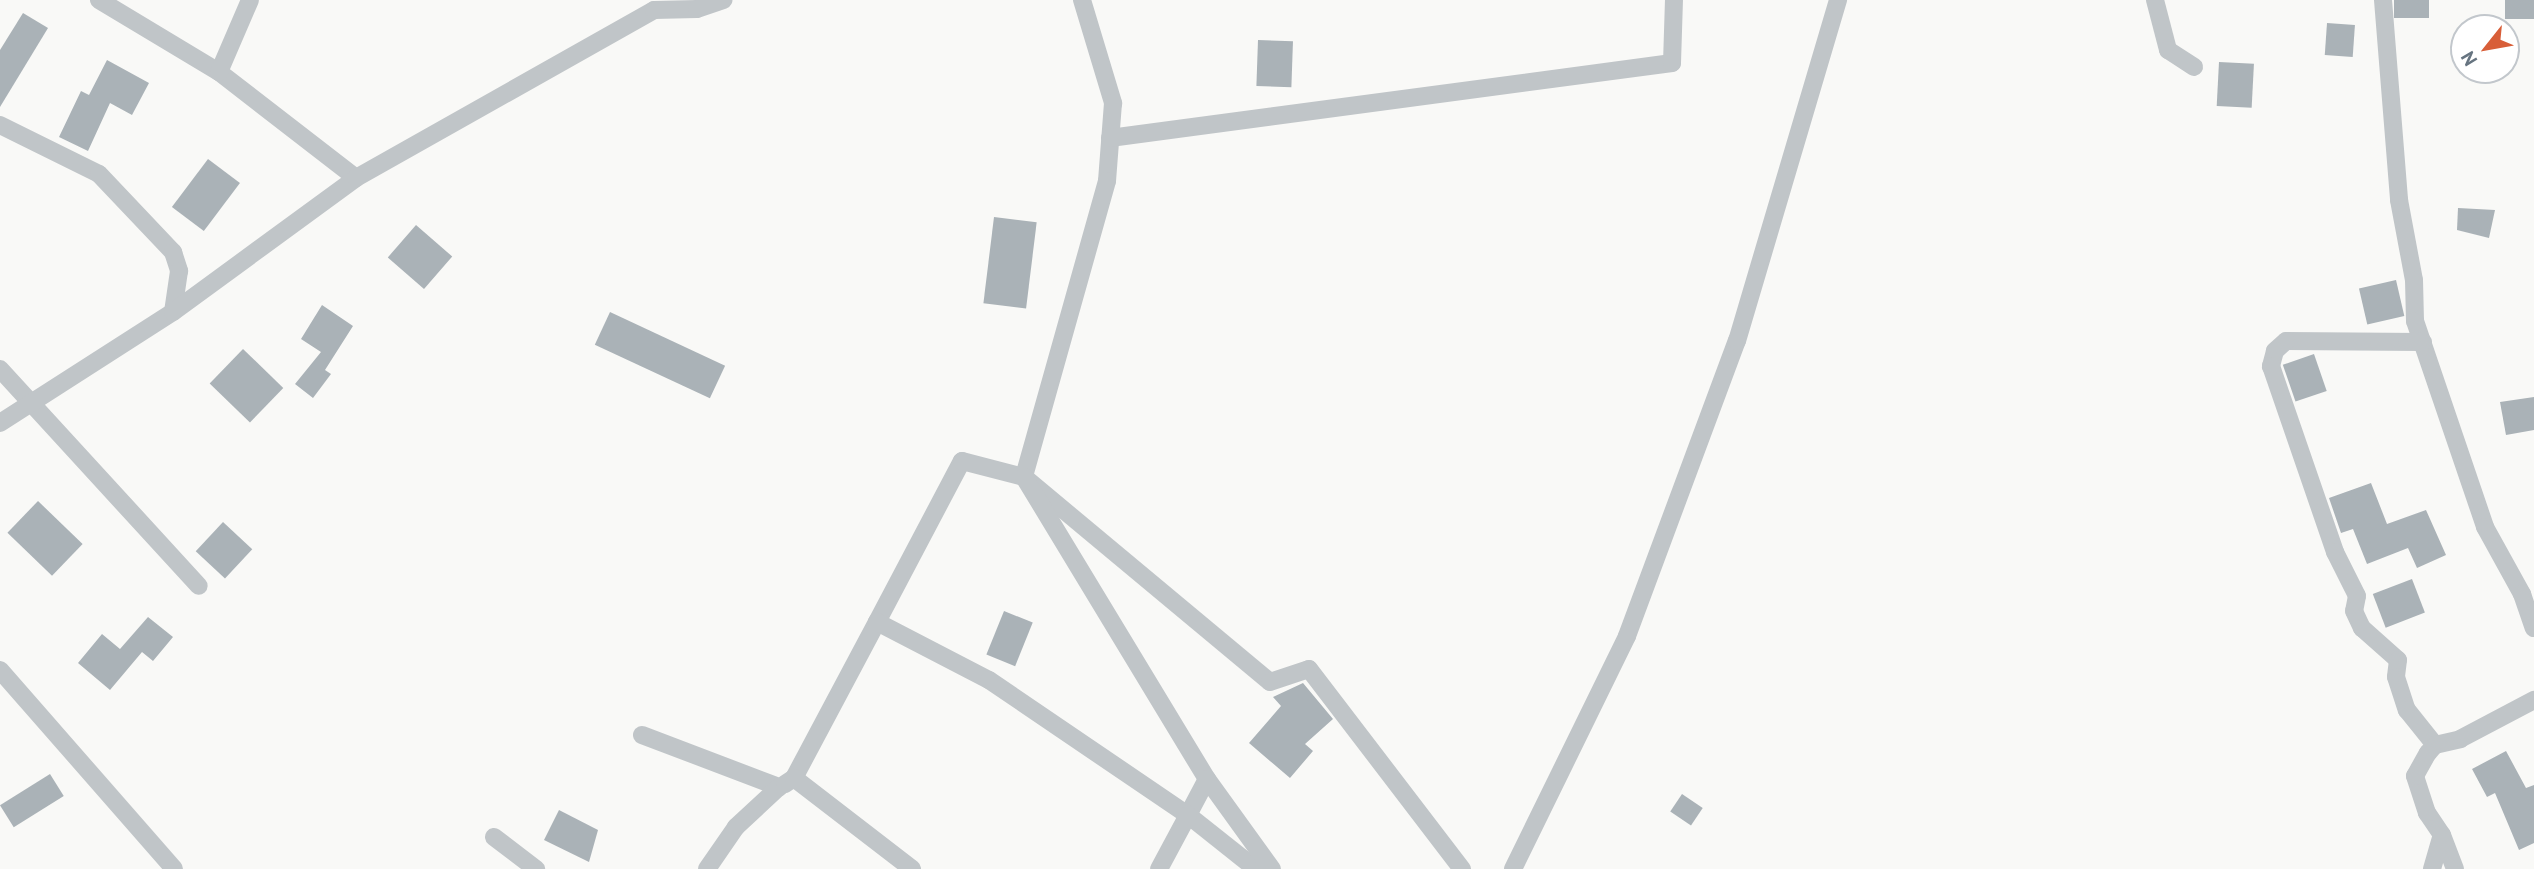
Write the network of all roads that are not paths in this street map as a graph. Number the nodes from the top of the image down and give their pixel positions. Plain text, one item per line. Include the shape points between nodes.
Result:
1 (99, 0) edge
2 (250, 0) edge
3 (723, 0) edge
4 (1082, 0) edge
5 (1674, 0) edge
6 (1838, 0) edge
7 (2155, 0) edge
8 (2383, 0) edge
9 (2194, 67) dead end
10 (219, 72) junction
11 (0, 125) edge
12 (1110, 138) junction
13 (356, 178) junction
14 (173, 312) junction
15 (2423, 342) junction
16 (0, 369) edge
17 (29, 404) junction
18 (0, 423) edge
19 (1024, 477) junction
20 (199, 586) dead end
21 (877, 622) junction
22 (2534, 628) edge
23 (0, 670) edge
24 (2534, 700) edge
25 (642, 735) dead end
26 (2435, 745) junction
27 (1207, 779) junction
28 (786, 783) junction
29 (1188, 815) junction
30 (2442, 835) junction
31 (494, 837) dead end
32 (174, 869) edge
33 (536, 869) edge
34 (707, 869) edge
35 (912, 869) edge
36 (1159, 869) edge
37 (1256, 869) edge
38 (1272, 869) edge
39 (1462, 869) edge
40 (1513, 869) edge
41 (2431, 869) edge
42 (2455, 869) edge

1 - 10 street
2 - 10 street
3 - 13 street via 697,9 654,10
4 - 12 street via 1113,103
5 - 12 street via 1672,63
6 - 40 street via 1737,341 1627,636
7 - 9 street via 2168,50
8 - 15 street via 2399,200 2414,280 2414,321
10 - 13 street
11 - 14 street via 99,174 173,252 179,271
12 - 19 street via 1107,181
13 - 14 street
14 - 17 street
15 - 22 street via 2485,527 2522,594
15 - 26 street via 2286,341 2274,351 2271,366 2334,552 2357,596 2354,611 2362,628 2398,660 2396,677 2407,710
16 - 17 street
17 - 18 street
17 - 20 street
19 - 21 street via 962,461
19 - 27 street
19 - 39 street via 1270,682 1309,669
21 - 28 street
21 - 29 street via 989,680
23 - 32 street
24 - 26 street via 2460,739
25 - 28 street
26 - 30 street via 2415,776 2427,813
27 - 29 street
27 - 38 street
28 - 34 street via 736,827
28 - 35 street
29 - 36 street
29 - 37 street
30 - 41 street
30 - 42 street
31 - 33 street

